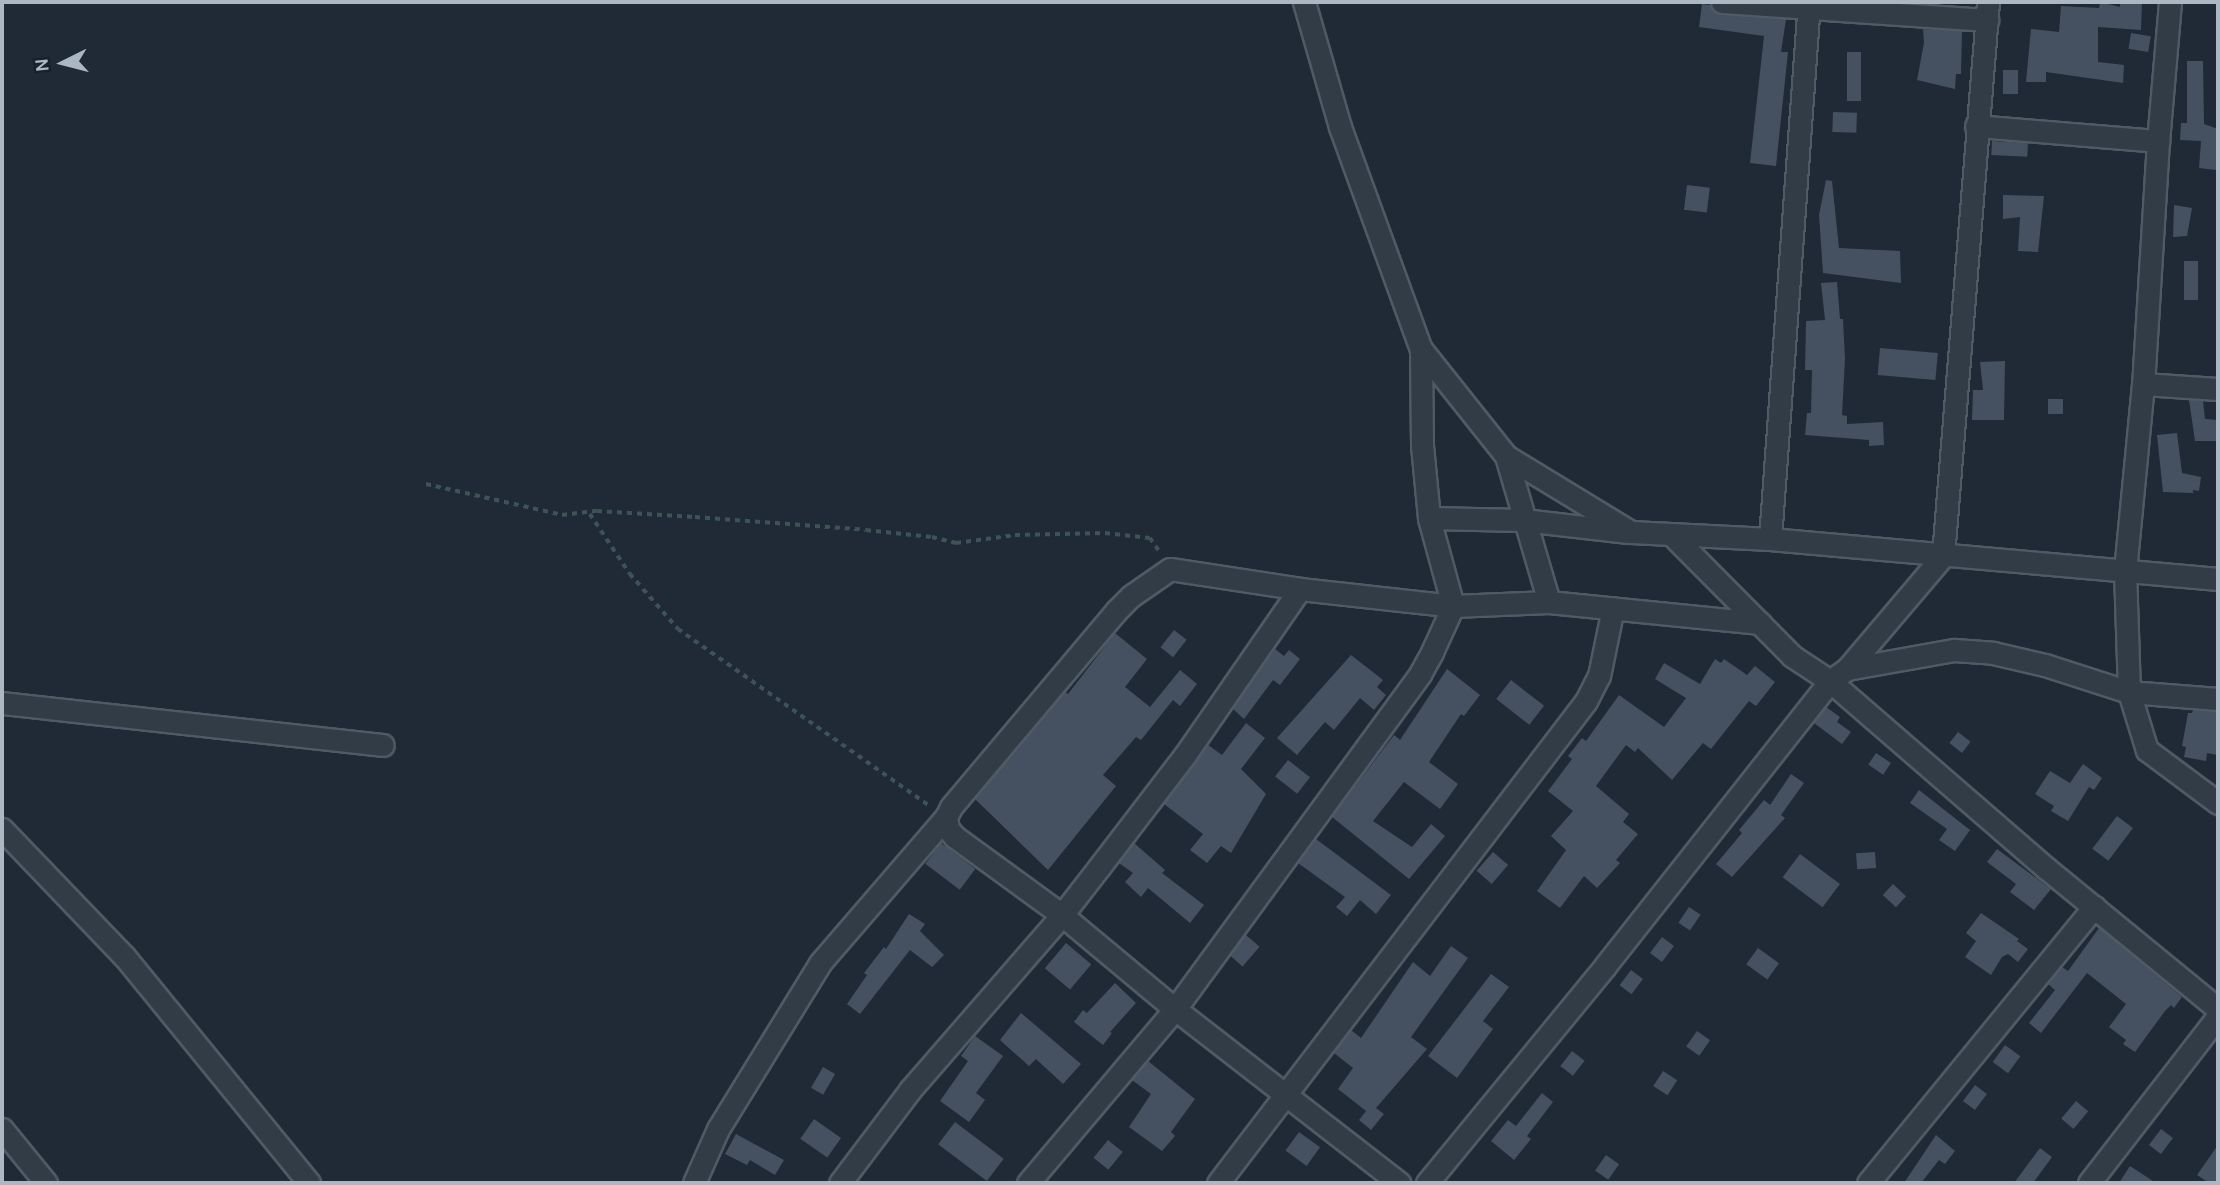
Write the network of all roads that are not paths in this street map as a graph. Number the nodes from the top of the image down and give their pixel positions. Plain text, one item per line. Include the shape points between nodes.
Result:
1 (1304, 2) edge
2 (1722, 2) edge
3 (2170, 2) edge
4 (1809, 6) edge
5 (1988, 11) edge
6 (1976, 126) junction
7 (2158, 141) junction
8 (1420, 349) junction
9 (2143, 384) junction
10 (2218, 389) edge
11 (1506, 456) junction
12 (1429, 518) junction
13 (1523, 520) junction
14 (1631, 532) junction
15 (1673, 536) junction
16 (1770, 539) junction
17 (1942, 556) junction
18 (2125, 572) junction
19 (2218, 579) edge
20 (1300, 589) junction
21 (1549, 603) junction
22 (1453, 606) junction
23 (1613, 608) junction
24 (1760, 623) junction
25 (1838, 675) junction
26 (2129, 692) junction
27 (2218, 699) edge
28 (2, 703) edge
29 (383, 744) dead end
30 (2218, 803) edge
31 (946, 817) junction
32 (2, 829) edge
33 (2094, 908) junction
34 (1062, 915) junction
35 (2216, 1005) edge
36 (1175, 1009) junction
37 (1287, 1096) junction
38 (2, 1129) edge
39 (46, 1183) edge
40 (309, 1183) edge
41 (694, 1183) edge
42 (840, 1183) edge
43 (1028, 1183) edge
44 (1218, 1183) edge
45 (1399, 1183) edge
46 (1427, 1183) edge
47 (1868, 1183) edge
48 (2089, 1183) edge

1 - 8 street via 1340,127
2 - 4 street
3 - 7 street
4 - 5 street
4 - 16 street
5 - 6 street
6 - 7 street
6 - 17 street
7 - 9 street
8 - 11 street
8 - 12 street
9 - 10 street
9 - 18 street
11 - 13 street
11 - 14 street
12 - 13 street
12 - 22 street
13 - 14 street
13 - 21 street
14 - 15 street
15 - 16 street
15 - 24 street
16 - 17 street
17 - 18 street
17 - 25 street
18 - 19 street
18 - 26 street
20 - 22 street
20 - 31 street via 1170,569 1116,611
20 - 34 street via 1185,755
21 - 22 street
21 - 23 street
22 - 36 street via 1420,674
23 - 24 street
23 - 37 street via 1599,676 1586,701
24 - 25 street via 1791,656
25 - 26 street via 1954,650 2045,665
25 - 33 street
25 - 46 street
26 - 27 street
26 - 30 street via 2147,750
28 - 29 street
31 - 34 street via 955,837
31 - 41 street via 820,962 718,1129
32 - 40 street via 124,956
33 - 35 street
33 - 47 street
34 - 36 street
34 - 42 street via 910,1090
35 - 48 street
36 - 37 street
36 - 43 street
37 - 44 street
37 - 45 street
38 - 39 street

